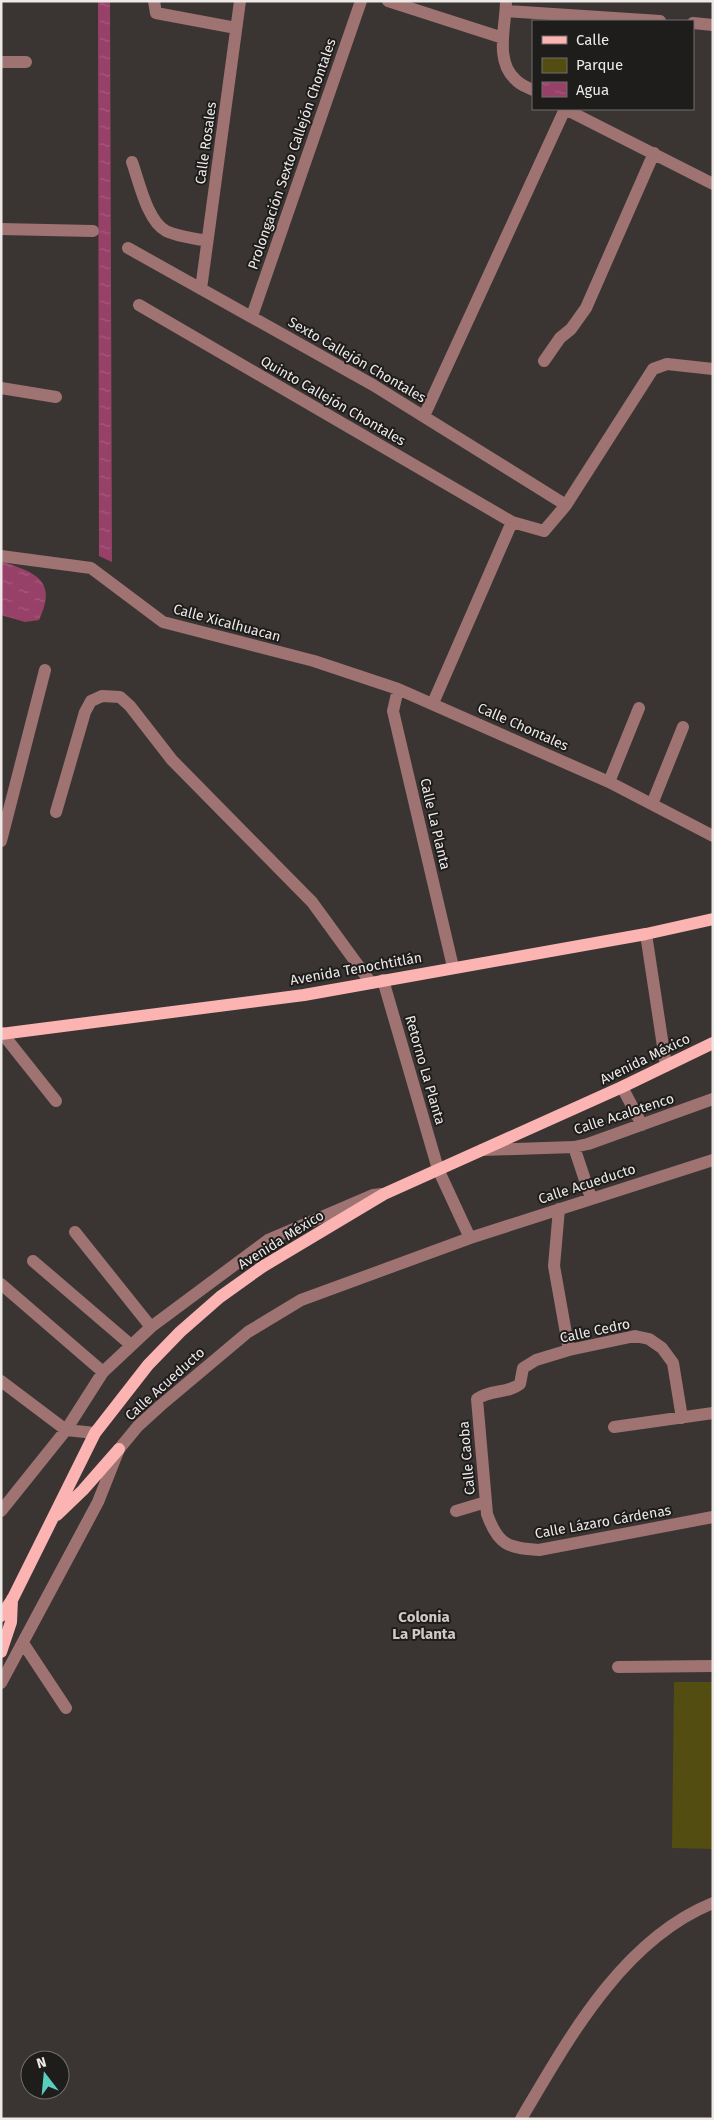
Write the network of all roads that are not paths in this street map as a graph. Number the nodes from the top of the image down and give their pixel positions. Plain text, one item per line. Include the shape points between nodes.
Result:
1 (154, 1) edge
2 (240, 1) edge
3 (361, 1) edge
4 (388, 1) edge
5 (506, 6) edge
6 (650, 20) edge
7 (694, 23) edge
8 (713, 25) edge
9 (236, 28) junction
10 (503, 38) junction
11 (1, 62) edge
12 (26, 62) dead end
13 (532, 89) edge
14 (565, 110) edge
15 (567, 110) edge
16 (654, 153) junction
17 (132, 162) dead end
18 (713, 184) edge
19 (1, 229) edge
20 (93, 230) dead end
21 (207, 241) junction
22 (128, 248) dead end
23 (201, 289) junction
24 (139, 305) dead end
25 (252, 316) junction
26 (544, 361) dead end
27 (713, 369) edge
28 (1, 388) edge
29 (56, 398) dead end
30 (424, 416) junction
31 (566, 505) junction
32 (512, 522) junction
33 (1, 556) edge
34 (314, 661) joint
35 (45, 670) dead end
36 (398, 688) junction
37 (433, 703) junction
38 (639, 708) dead end
39 (683, 727) dead end
40 (609, 782) junction
41 (652, 804) junction
42 (56, 812) dead end
43 (713, 836) edge
44 (1, 841) edge
45 (713, 919) edge
46 (646, 934) junction
47 (453, 967) junction
48 (377, 981) junction
49 (2, 1034) edge
50 (713, 1043) edge
51 (666, 1066) junction
52 (622, 1087) junction
53 (713, 1099) edge
54 (56, 1101) dead end
55 (642, 1125) junction
56 (574, 1147) junction
57 (482, 1150) junction
58 (713, 1160) edge
59 (438, 1169) junction
60 (384, 1194) junction
61 (591, 1198) junction
62 (559, 1209) junction
63 (76, 1232) dead end
64 (470, 1238) junction
65 (33, 1261) dead end
66 (1, 1284) edge
67 (151, 1327) junction
68 (130, 1345) junction
69 (569, 1350) junction
70 (103, 1372) junction
71 (1, 1381) edge
72 (477, 1398) joint
73 (713, 1413) edge
74 (682, 1418) junction
75 (614, 1427) dead end
76 (66, 1430) junction
77 (95, 1433) junction
78 (119, 1449) junction
79 (487, 1508) junction
80 (1, 1511) edge
81 (456, 1511) dead end
82 (713, 1517) edge
83 (50, 1522) junction
84 (12, 1598) junction
85 (1, 1616) edge
86 (23, 1643) junction
87 (1, 1652) edge
88 (713, 1666) edge
89 (618, 1667) dead end
90 (1, 1683) edge
91 (66, 1708) dead end
92 (713, 1903) edge
93 (521, 2119) edge

1 - 9 street via 156,12
2 - 9 street, Calle Rosales
3 - 25 street, Prolongación Sexto Callejón Chontales
4 - 10 street
5 - 6 street
5 - 10 street
7 - 8 street
9 - 21 street, Calle Rosales
10 - 13 street via 508,71 516,81
11 - 12 street
14 - 30 street
15 - 16 street
16 - 18 street
16 - 26 street via 586,308
17 - 21 street via 156,223 175,235
19 - 20 street
21 - 23 street, Calle Rosales
22 - 23 street, Sexto Callejón Chontales
23 - 25 street, Sexto Callejón Chontales
24 - 32 street, Quinto Callejón Chontales
25 - 30 street, Sexto Callejón Chontales
27 - 31 street via 667,364 653,369
28 - 29 street
30 - 31 street, Sexto Callejón Chontales
31 - 32 street, Quinto Callejón Chontales via 544,530
32 - 37 street
33 - 34 street, Calle Xicalhuacan via 91,568 163,622
34 - 36 street, Calle Chontales
35 - 44 street
36 - 37 street, Calle Chontales
36 - 47 street, Calle La Planta via 393,711
37 - 40 street, Calle Chontales
38 - 40 street
39 - 41 street
40 - 41 street, Calle Chontales
41 - 43 street, Calle Chontales
42 - 48 street, Retorno La Planta via 91,701 102,696 120,697 172,760 312,902
45 - 46 main road, Avenida Tenochtitlán
46 - 47 main road, Avenida Tenochtitlán
46 - 51 street
47 - 48 main road, Avenida Tenochtitlán
48 - 49 main road, Avenida Tenochtitlán via 304,995
48 - 59 street, Retorno La Planta
49 - 54 street
50 - 51 main road, Avenida México
51 - 52 main road, Avenida México
52 - 55 street
52 - 57 main road, Avenida México
53 - 55 street, Calle Acalotenco
55 - 56 street, Calle Acalotenco
56 - 57 street, Calle Acalotenco
56 - 61 street
57 - 59 main road, Avenida México
58 - 61 street, Calle Acueducto
59 - 60 main road, Avenida México
59 - 64 street
60 - 67 street via 373,1195 268,1240
60 - 77 main road, Avenida México via 262,1267 220,1298 148,1365
61 - 62 street, Calle Acueducto
62 - 64 street, Calle Acueducto
62 - 69 street via 554,1266
63 - 67 street
64 - 78 street, Calle Acueducto via 300,1300 275,1314 248,1332 160,1406
65 - 68 street
66 - 70 street
67 - 68 street
68 - 70 street
69 - 72 street, Calle Cedro via 536,1360 523,1368 520,1384 512,1390 485,1393
69 - 74 street, Calle Cedro via 635,1336 649,1339 662,1348 673,1363
70 - 76 street
71 - 76 street
72 - 79 street, Calle Caoba
73 - 74 street
74 - 75 street
76 - 77 street
76 - 80 street
77 - 83 main road, Avenida México
78 - 83 main road
78 - 86 street, Calle Acueducto via 98,1502
79 - 81 street
79 - 82 street, Calle Lázaro Cárdenas via 493,1530 501,1541 516,1548 539,1550
83 - 84 main road, Avenida México
84 - 85 main road, Avenida México
84 - 87 main road via 11,1622
86 - 90 street, Calle Acueducto
86 - 91 street
88 - 89 street
92 - 93 street via 665,1930 625,1965 551,2069

